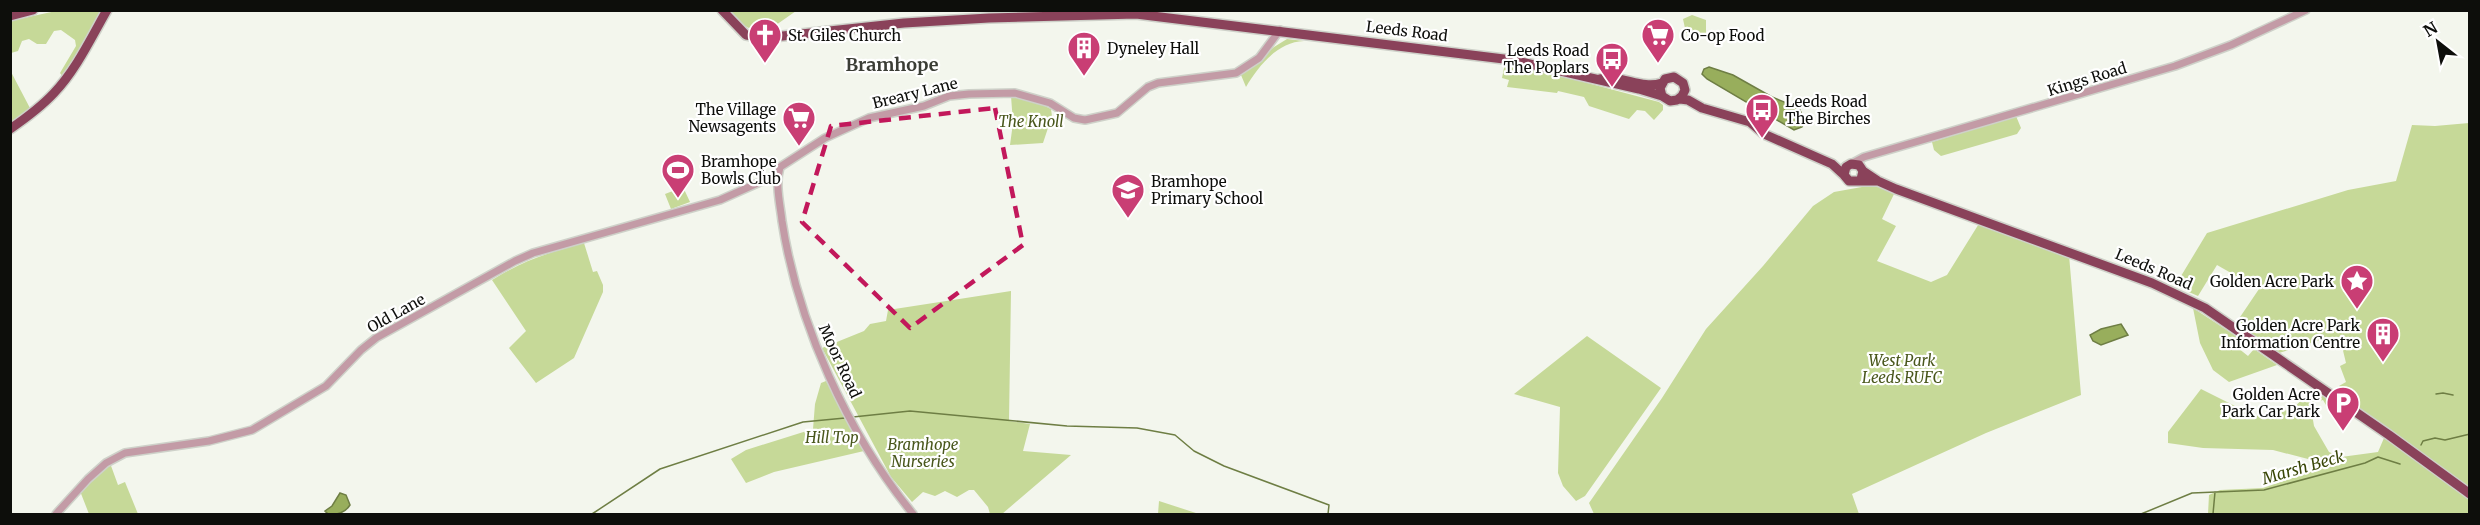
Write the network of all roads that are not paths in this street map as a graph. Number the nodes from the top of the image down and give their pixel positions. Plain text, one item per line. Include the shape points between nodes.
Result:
1 (33, 10) edge
2 (107, 10) edge
3 (722, 10) edge
4 (2306, 10) edge
5 (10, 16) edge
6 (1280, 30) junction
7 (1595, 80) junction
8 (1662, 83) junction
9 (1683, 83) junction
10 (1662, 96) junction
11 (1680, 99) junction
12 (1709, 109) junction
13 (10, 129) edge
14 (1869, 156) junction
15 (1832, 164) junction
16 (1850, 165) junction
17 (779, 170) junction
18 (1862, 174) junction
19 (1844, 175) junction
20 (2469, 495) edge
21 (56, 514) edge
22 (914, 514) edge

1 - 5 highway
2 - 13 highway via 59,87
3 - 6 highway, Leeds Road via 746,35 764,38 904,23 1118,14
4 - 14 street, Kings Road via 2175,66
6 - 7 highway, Leeds Road via 1506,59
6 - 17 street, Breary Lane via 1258,57 1236,73 1148,87 1118,113 1102,118 1074,118 1050,103 1023,95 949,96 924,106 869,118 825,138
7 - 8 highway, Leeds Road
7 - 10 highway, Leeds Road
8 - 9 highway via 1674,77
8 - 10 highway
9 - 11 highway via 1685,90
9 - 12 highway
10 - 11 highway via 1670,101
11 - 12 highway
12 - 15 highway via 1740,117 1764,134
14 - 16 street, Kings Road
14 - 18 street
15 - 16 highway
15 - 19 highway
16 - 18 highway via 1857,164
16 - 19 highway
17 - 21 street, Old Lane via 720,200 515,261 376,338 326,386 263,424 209,441 125,453 106,463
17 - 22 street, Moor Road via 778,196 785,242 813,341 874,463
18 - 19 highway via 1852,183
18 - 20 highway, Leeds Road via 2184,297 2240,332

